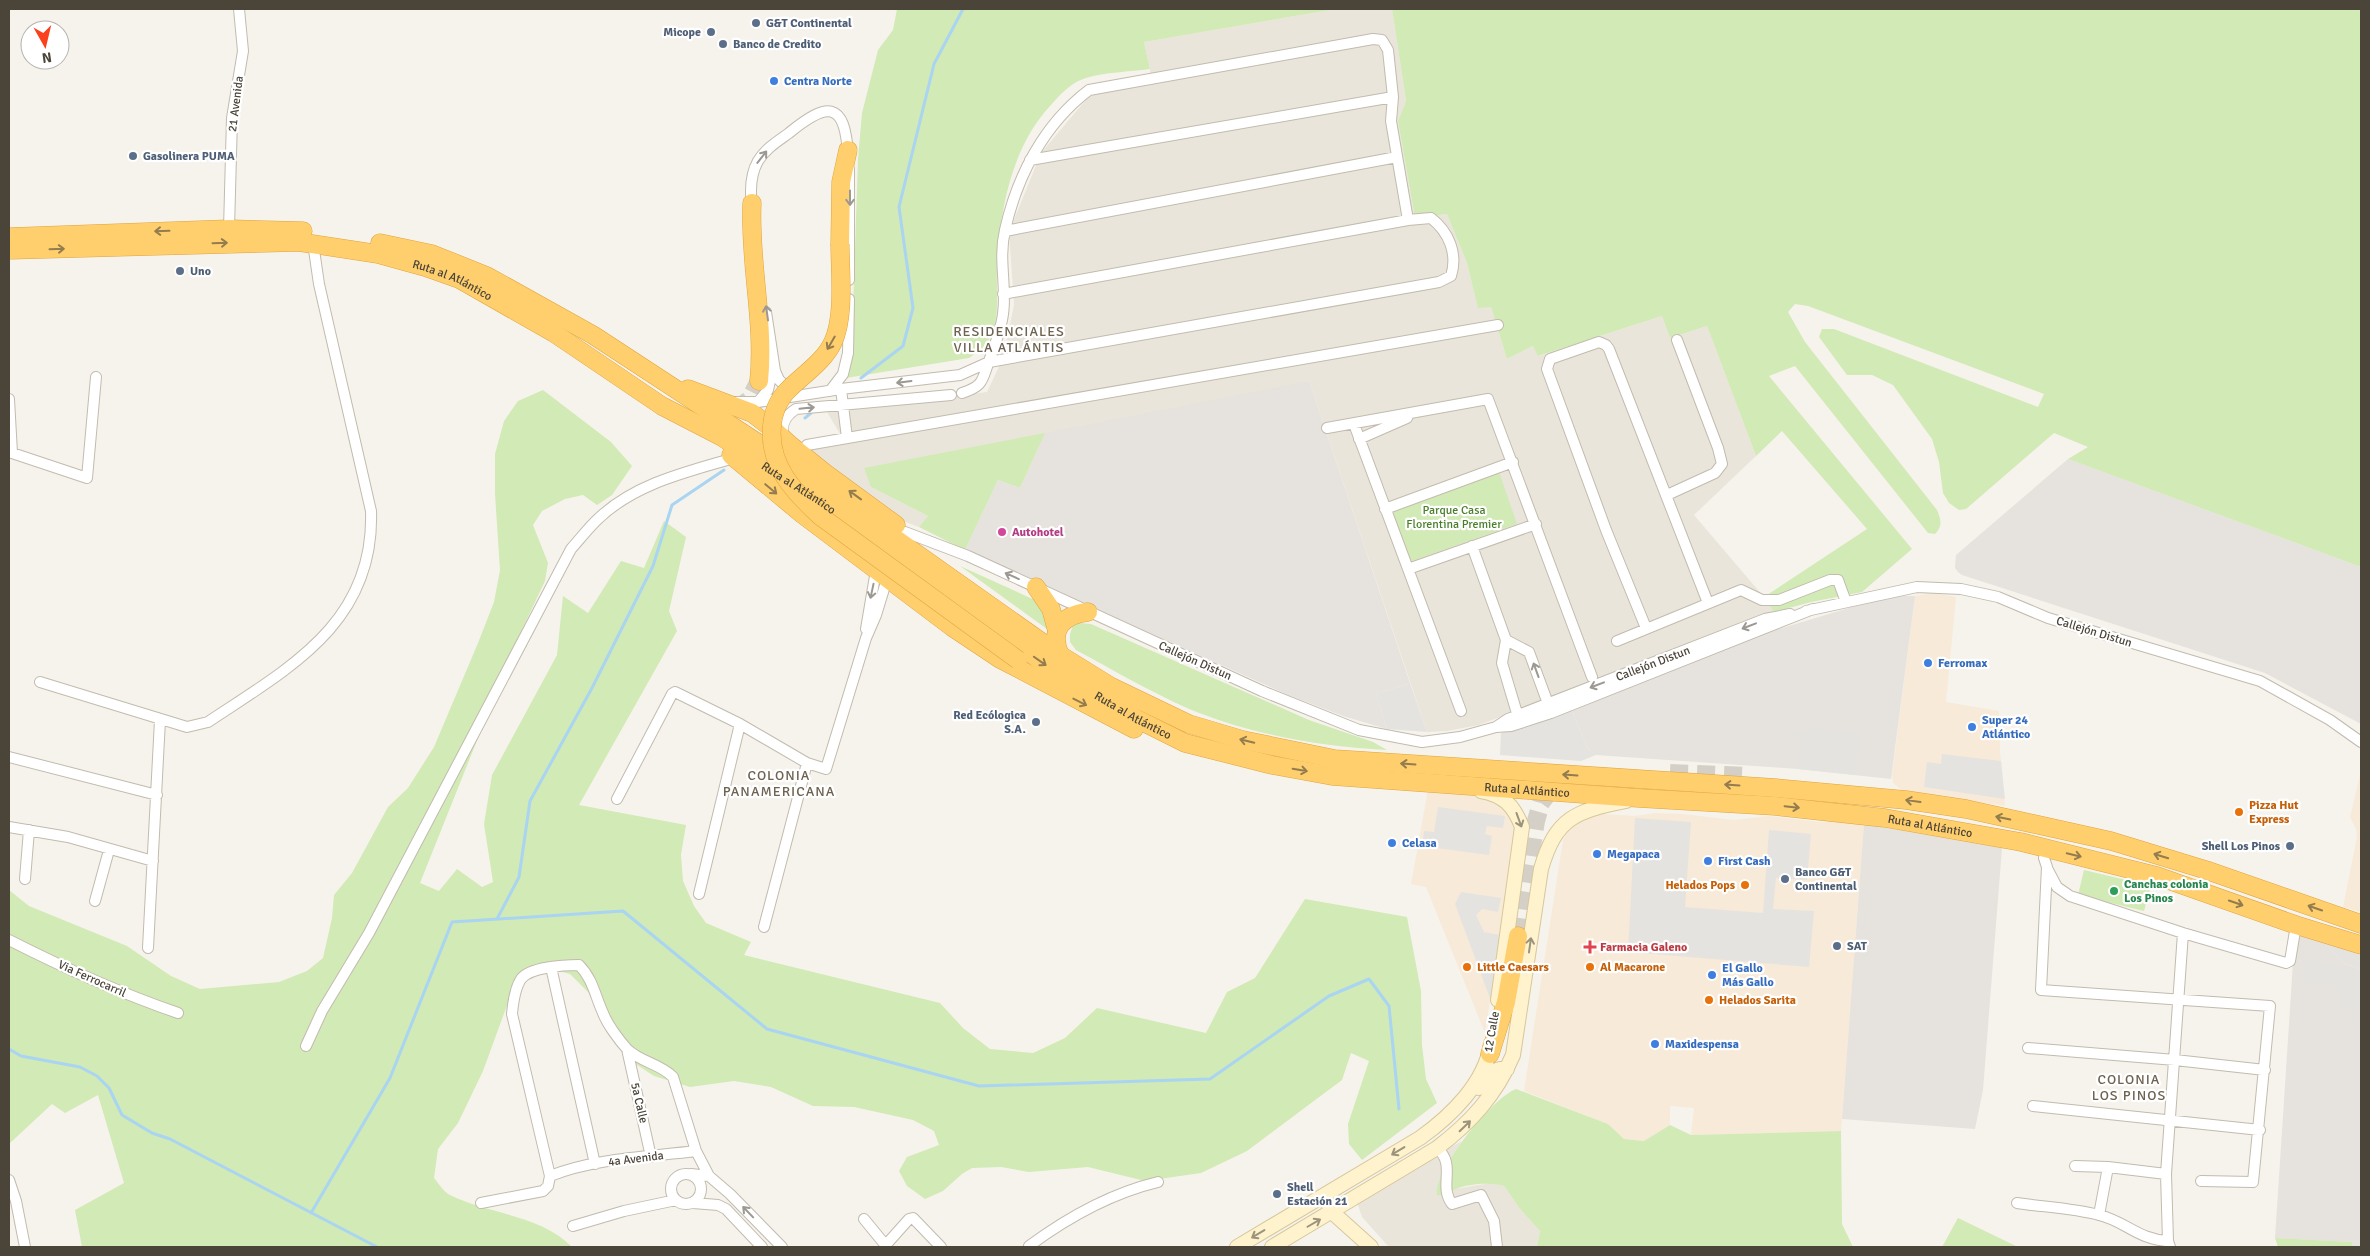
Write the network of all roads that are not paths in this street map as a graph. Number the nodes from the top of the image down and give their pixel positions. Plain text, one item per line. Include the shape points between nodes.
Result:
1 (239, 9) edge
2 (1393, 97) junction
3 (848, 150) junction
4 (1397, 157) junction
5 (1030, 160) junction
6 (752, 203) junction
7 (1408, 220) junction
8 (229, 229) junction
9 (1005, 231) junction
10 (9, 237) edge
11 (313, 243) junction
12 (9, 250) edge
13 (459, 279) junction
14 (1003, 294) junction
15 (1498, 326) dead end
16 (1677, 340) dead end
17 (773, 362) junction
18 (989, 362) junction
19 (652, 374) junction
20 (960, 375) junction
21 (96, 377) dead end
22 (759, 381) tunnel mouth
23 (836, 390) junction
24 (800, 395) junction
25 (951, 395) dead end
26 (9, 399) edge
27 (727, 402) junction
28 (758, 402) junction
29 (842, 405) junction
30 (662, 406) junction
31 (1424, 411) junction
32 (702, 414) dead end
33 (1354, 424) junction
34 (1327, 428) dead end
35 (846, 438) junction
36 (1359, 439) junction
37 (785, 441) junction
38 (807, 445) dead end
39 (727, 460) dead end
40 (1513, 462) junction
41 (1667, 495) junction
42 (1385, 508) junction
43 (1536, 524) junction
44 (905, 532) junction
45 (1472, 546) junction
46 (1408, 569) junction
47 (881, 574) junction
48 (1036, 587) junction
49 (1846, 602) junction
50 (1708, 603) junction
51 (1088, 612) junction
52 (1646, 628) junction
53 (1057, 631) junction
54 (1028, 635) junction
55 (1506, 640) junction
56 (1617, 641) dead end
57 (1060, 656) junction
58 (1592, 677) dead end
59 (1037, 680) junction
60 (40, 682) dead end
61 (1550, 709) junction
62 (1460, 711) dead end
63 (160, 720) junction
64 (1519, 720) junction
65 (740, 724) junction
66 (2361, 742) edge
67 (1185, 743) junction
68 (9, 756) edge
69 (807, 762) junction
70 (1749, 776) tunnel mouth
71 (1431, 784) junction
72 (156, 795) junction
73 (1638, 798) junction
74 (1885, 798) junction
75 (617, 799) dead end
76 (9, 827) edge
77 (29, 830) junction
78 (109, 850) junction
79 (153, 861) junction
80 (25, 879) dead end
81 (699, 894) dead end
82 (95, 901) dead end
83 (2361, 924) edge
84 (2296, 925) junction
85 (764, 926) dead end
86 (2183, 933) junction
87 (1518, 936) tunnel mouth
88 (9, 940) edge
89 (2361, 945) edge
90 (148, 948) dead end
91 (551, 967) junction
92 (2177, 1001) junction
93 (178, 1013) dead end
94 (306, 1046) dead end
95 (2028, 1048) dead end
96 (627, 1049) junction
97 (1490, 1054) junction
98 (2174, 1060) junction
99 (1507, 1070) junction
100 (2265, 1070) junction
101 (2033, 1106) dead end
102 (1455, 1109) junction
103 (2171, 1120) junction
104 (2260, 1130) junction
105 (1437, 1148) junction
106 (696, 1151) junction
107 (651, 1157) junction
108 (595, 1164) junction
109 (2076, 1166) dead end
110 (2108, 1167) junction
111 (691, 1174) junction
112 (2166, 1174) junction
113 (550, 1176) junction
114 (709, 1176) junction
115 (9, 1180) edge
116 (2201, 1181) dead end
117 (1158, 1182) dead end
118 (1323, 1196) junction
119 (676, 1200) junction
120 (481, 1203) dead end
121 (693, 1203) junction
122 (2017, 1204) dead end
123 (1332, 1212) junction
124 (2099, 1215) junction
125 (864, 1219) dead end
126 (573, 1226) dead end
127 (2169, 1244) edge
128 (25, 1247) edge
129 (762, 1247) edge
130 (782, 1247) edge
131 (886, 1247) edge
132 (941, 1247) edge
133 (1029, 1247) edge
134 (1237, 1247) edge
135 (1272, 1247) edge
136 (1370, 1247) edge
137 (1497, 1247) edge

1 - 8 street, 21 Avenida via 243,51 232,118
2 - 4 street via 1391,121
2 - 5 street
2 - 5 street via 1388,50 1382,40 1373,39 1089,90 1073,102 1054,124
6 -> 3 street via 751,188 757,162 808,117 819,111 838,114 847,133
3 -> 23 street via 848,353
3 -> 59 highway, bridge via 841,182 838,328 829,349 776,406 771,438 778,467 800,498 820,516 1018,660
4 - 7 street
4 - 9 street
5 - 9 street
17 -> 6 street
6 - 22 highway
7 - 14 street
7 - 18 street via 1431,218 1442,227 1450,240 1454,266 1451,276 1439,282
8 -> 10 highway, Ruta al Atlántico
8 - 19 highway, Ruta al Atlántico via 315,231 432,254 487,276 592,335
9 - 14 street via 1001,252
12 -> 11 highway, Ruta al Atlántico
11 - 13 highway, Ruta al Atlántico via 378,254
11 - 63 street via 319,284 371,511 372,534 363,570 342,616 315,646 281,673 208,722 187,727
13 - 30 highway, Ruta al Atlántico via 554,333
13 - 32 highway via 521,306 674,401
14 - 18 street via 1004,312
15 - 35 street
16 - 41 street via 1722,464 1715,473
17 - 24 street via 779,380
17 - 28 street via 768,390
18 - 20 street
18 - 20 street via 980,385 965,392 968,382
19 - 27 highway
19 - 54 highway, Ruta al Atlántico via 777,455
20 -> 23 street
21 - 26 street via 87,478 12,453
23 - 24 street
23 - 29 street
24 - 28 street
25 - 29 street
27 - 28 street
27 - 37 highway via 752,413
29 - 35 street
37 -> 29 street via 783,423 791,412
30 -> 47 highway via 731,455
30 -> 67 highway, Ruta al Atlántico via 722,436 820,501 1052,669
31 - 33 street
31 - 36 street
31 - 40 street via 1488,399
33 - 34 street
33 - 36 street
35 - 38 street
36 - 42 street
44 -> 37 highway
39 - 94 street via 634,492 599,517 571,549 356,958 322,1011
40 - 42 street
40 - 43 street
41 - 50 street
41 - 52 street via 1606,345 1599,342 1550,359 1547,369
42 - 46 street
43 - 45 street
43 - 58 street
48 -> 44 street, Callejón Distun
44 - 54 highway via 1009,612
45 - 46 street
45 - 55 street
46 - 62 street
47 - 59 highway via 952,628
47 - 69 street via 867,612 866,638 827,767 823,769
48 - 51 street, Callejón Distun
48 - 53 highway via 1051,609
49 - 50 street via 1838,580 1830,580 1779,600 1762,600 1741,590
49 - 61 street, Callejón Distun via 1813,609
49 - 66 street, Callejón Distun via 1917,587 1961,588 1998,597 2048,618 2260,682 2330,720
50 - 52 street
51 - 53 highway via 1067,617
51 - 64 street, Callejón Distun via 1262,691 1359,730 1422,742 1460,737 1496,727 1508,719
52 - 56 street
53 - 57 highway via 1056,648
54 - 57 highway, Ruta al Atlántico
61 -> 55 street via 1529,652
55 - 64 street via 1502,663
74 -> 57 highway, Ruta al Atlántico via 1334,759 1243,740 1190,724 1110,686
59 -> 67 highway via 1132,728
60 - 63 street
61 - 64 street, Callejón Distun
63 - 72 street
65 - 69 street
65 - 75 street via 675,692
65 - 81 street
67 -> 71 highway, Ruta al Atlántico via 1332,776
68 - 72 street
69 - 85 street
70 - 74 highway via 1860,784
71 - 73 highway, Ruta al Atlántico
71 -> 97 main road, 12 Calle via 1486,792 1500,798 1516,812 1522,827
72 - 79 street
73 -> 84 highway, Ruta al Atlántico via 1865,815 2021,842 2157,876
99 -> 73 main road, 12 Calle via 1518,1034 1541,869 1548,846 1556,833 1576,814
83 -> 74 highway, Ruta al Atlántico via 2111,841 1966,809
76 - 77 street
77 - 78 street
77 - 80 street
78 - 79 street
78 - 82 street
79 - 90 street
84 - 86 street via 2288,963
84 - 89 highway, Ruta al Atlántico
86 - 92 street
86 - 92 street via 2063,893 2045,863 2041,990
87 - 97 highway via 1506,1002
88 - 93 street, Via Ferrocarril via 129,995
91 - 96 street, 5a Calle via 579,965 588,974 603,1015
91 - 108 street
91 - 113 street, 5a Calle via 522,978 512,1017
92 - 98 street
92 - 100 street via 2270,1006
95 - 98 street
96 - 106 street, 5a Calle via 642,1060 668,1071 673,1077
96 - 107 street, 5a Calle
97 - 102 main road, 12 Calle via 1478,1078
98 - 100 street
98 - 103 street
99 - 102 main road via 1496,1069 1471,1098
105 -> 99 main road, 12 Calle via 1473,1118
100 - 104 street
101 - 103 street
102 -> 118 main road, 12 Calle via 1420,1138
103 - 104 street
103 - 112 street
104 - 116 street via 2253,1182
105 - 123 main road, 12 Calle
105 - 137 street via 1447,1160 1449,1200 1452,1204 1481,1195 1494,1221
106 - 107 street, 4a Avenida
106 - 114 street
107 - 108 street, 4a Avenida
108 - 113 street, 4a Avenida
109 - 110 street
110 - 112 street
110 - 124 street
111 - 114 street
111 - 119 street via 682,1174 672,1183 671,1192
111 - 121 street via 698,1178 702,1190
112 - 127 street
113 - 120 street via 543,1191
130 -> 114 street
115 - 128 street
117 - 133 street via 1117,1196 1074,1217
118 - 123 main road
118 -> 134 main road, 12 Calle
119 - 121 street via 684,1204
119 - 126 street
121 - 129 street via 718,1205 726,1209
122 - 124 street
135 -> 123 main road, 12 Calle
123 - 136 main road
124 - 127 street via 2141,1236
125 - 131 street
131 - 132 street via 913,1218

